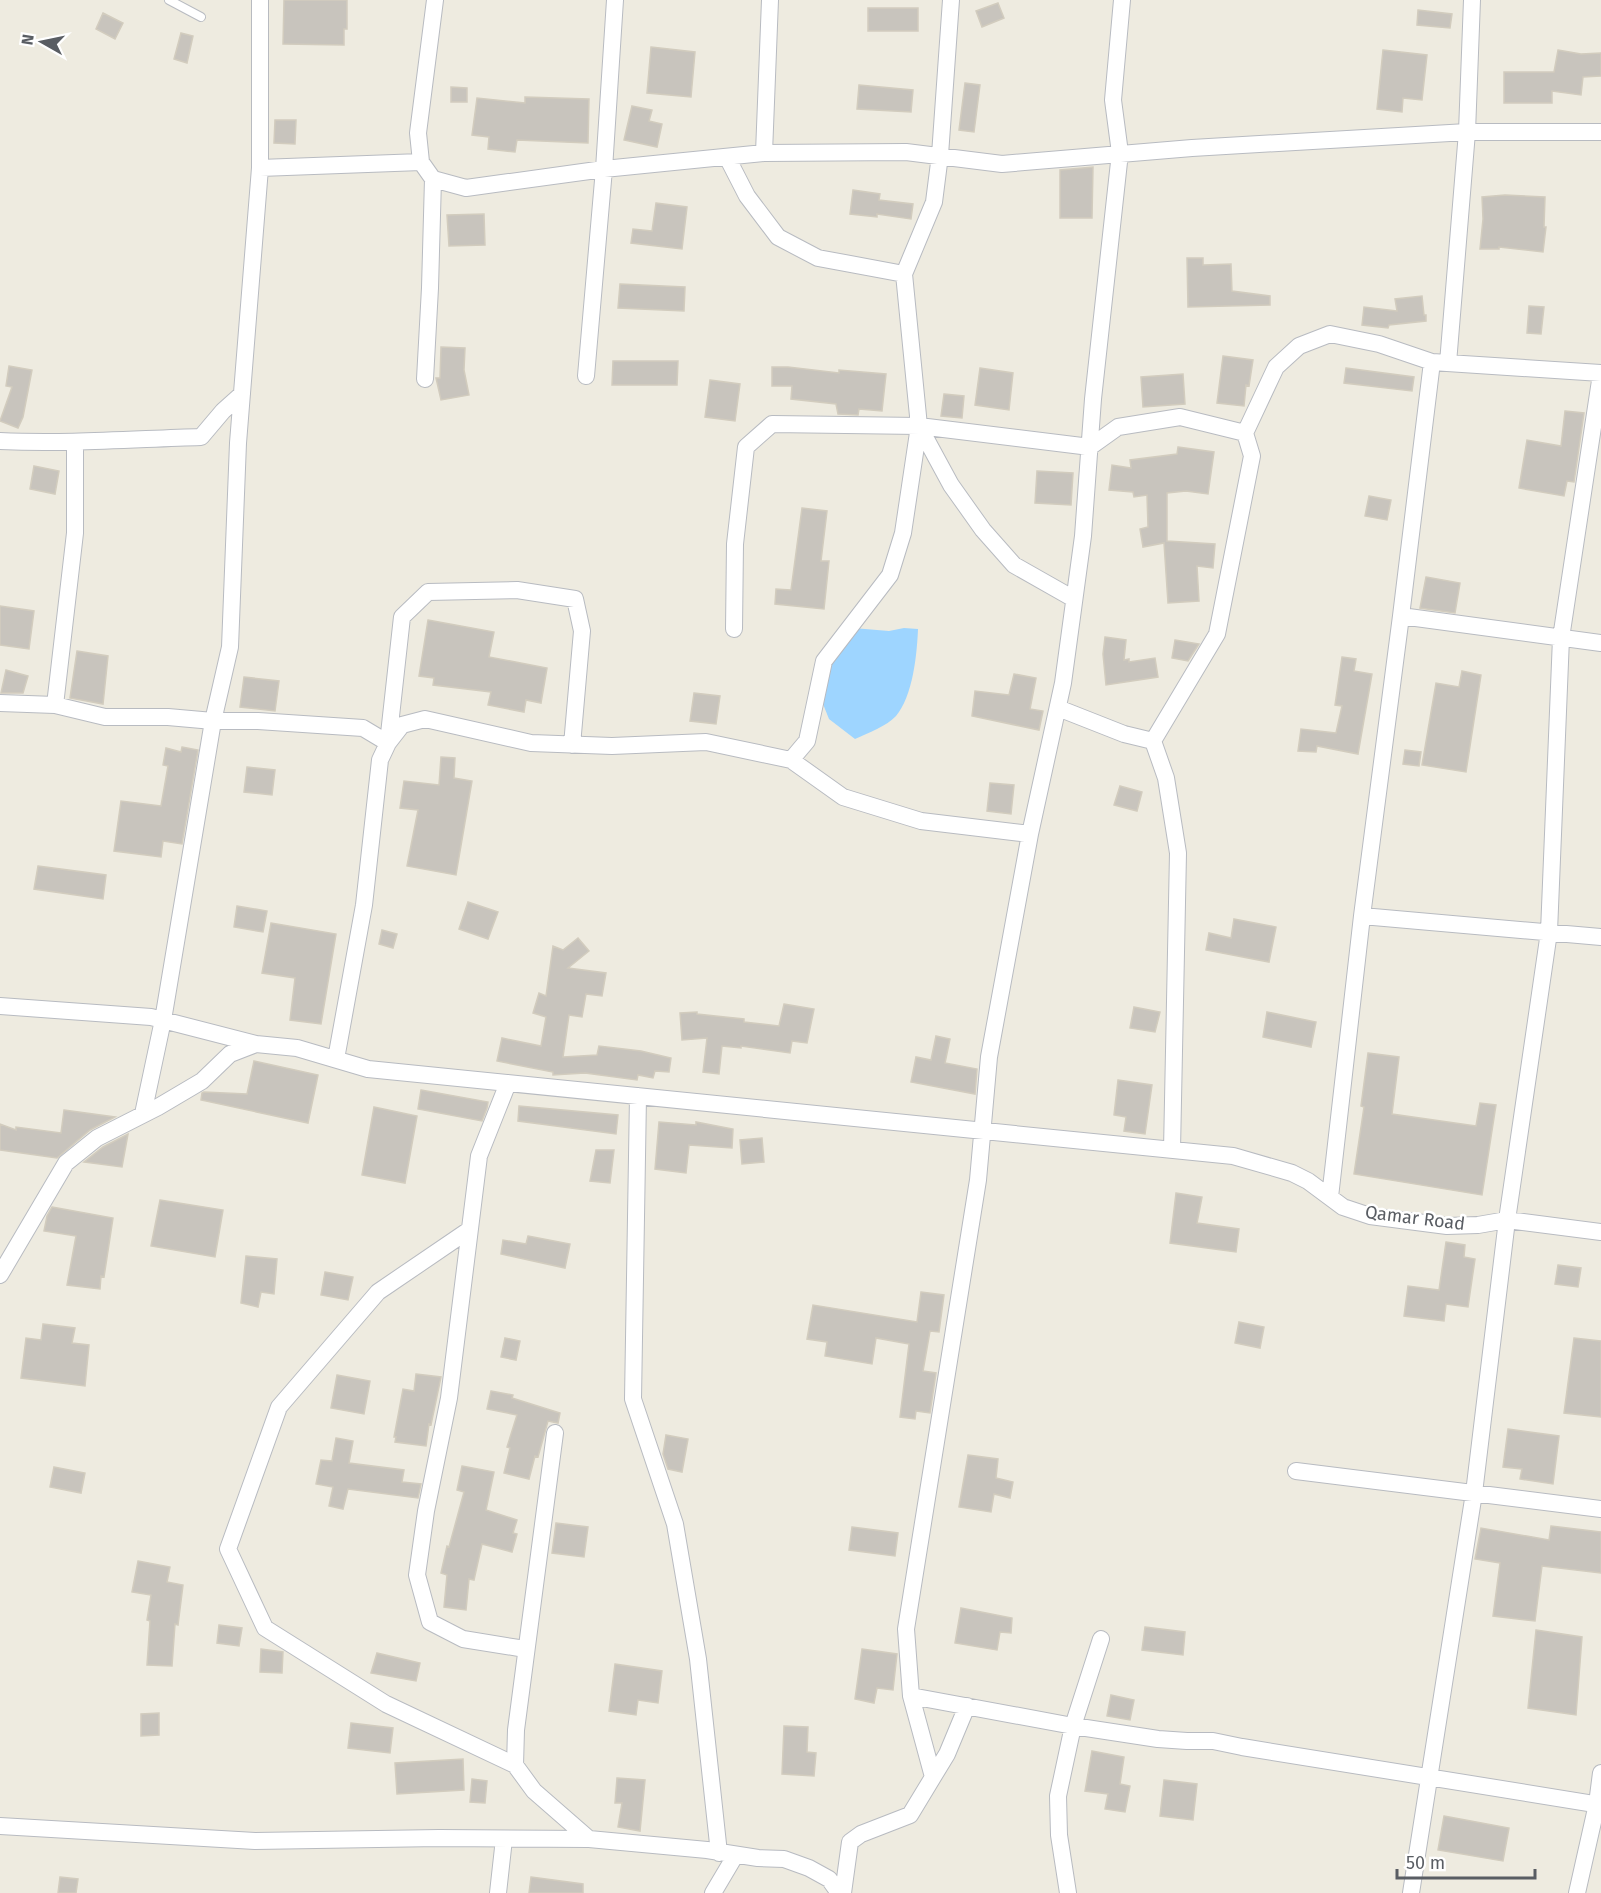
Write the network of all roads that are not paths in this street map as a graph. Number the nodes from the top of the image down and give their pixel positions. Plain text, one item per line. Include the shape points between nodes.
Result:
1 (169, 0) edge
2 (260, 0) edge
3 (435, 0) edge
4 (615, 0) edge
5 (770, 0) edge
6 (951, 0) edge
7 (1122, 0) edge
8 (1472, 0) edge
9 (201, 17) dead end
10 (1467, 132) junction
11 (1601, 132) edge
12 (764, 153) junction
13 (1120, 153) junction
14 (940, 155) junction
15 (727, 157) junction
16 (422, 162) junction
17 (260, 168) junction
18 (603, 169) junction
19 (433, 179) junction
20 (904, 273) junction
21 (1440, 363) junction
22 (1601, 373) edge
23 (586, 376) dead end
24 (425, 379) dead end
25 (242, 393) junction
26 (919, 426) junction
27 (1245, 433) junction
28 (0, 441) edge
29 (75, 443) junction
30 (1090, 447) junction
31 (1074, 599) junction
32 (1401, 616) junction
33 (734, 629) dead end
34 (1561, 638) junction
35 (1601, 642) edge
36 (0, 703) edge
37 (55, 705) junction
38 (1058, 708) junction
39 (213, 721) junction
40 (1154, 741) junction
41 (388, 743) junction
42 (572, 745) junction
43 (791, 760) junction
44 (1030, 834) junction
45 (1362, 915) junction
46 (1549, 932) junction
47 (1601, 937) edge
48 (0, 1006) edge
49 (163, 1020) junction
50 (256, 1044) junction
51 (336, 1059) junction
52 (508, 1083) junction
53 (638, 1096) junction
54 (143, 1114) junction
55 (982, 1130) junction
56 (1172, 1150) junction
57 (1330, 1197) junction
58 (1507, 1220) junction
59 (469, 1230) junction
60 (1601, 1232) edge
61 (0, 1275) edge
62 (555, 1433) dead end
63 (1296, 1471) dead end
64 (1474, 1492) junction
65 (1601, 1509) edge
66 (1101, 1639) dead end
67 (525, 1649) junction
68 (911, 1696) junction
69 (967, 1706) junction
70 (1073, 1726) junction
71 (515, 1765) junction
72 (1601, 1773) edge
73 (1428, 1777) junction
74 (933, 1778) junction
75 (1599, 1804) edge
76 (0, 1826) edge
77 (504, 1839) junction
78 (589, 1839) junction
79 (727, 1854) junction
80 (498, 1893) edge
81 (713, 1893) edge
82 (838, 1893) edge
83 (843, 1893) edge
84 (1068, 1893) edge
85 (1411, 1893) edge
86 (1577, 1893) edge

1 - 9 lane
2 - 17 street
3 - 16 street via 418,133
4 - 18 street
5 - 12 street
6 - 14 street
7 - 13 street via 1113,100
8 - 10 street
10 - 11 street
10 - 13 street
10 - 21 street
12 - 14 street
12 - 15 street
13 - 14 street via 1002,164
13 - 30 street
14 - 20 street via 934,202
15 - 18 street
15 - 20 street via 747,196 778,237 818,258
16 - 17 street
16 - 19 street
17 - 25 street
18 - 19 street via 466,188
18 - 23 street
19 - 24 street
20 - 26 street
21 - 22 street
21 - 27 street via 1330,334 1299,346 1276,367
21 - 32 street
22 - 34 street
25 - 29 street via 201,438
25 - 39 street via 230,647
26 - 30 street
26 - 31 street via 951,485 1014,565
26 - 33 street via 771,424 746,447 735,544
26 - 43 street via 903,532 890,575 824,661 807,741
27 - 30 street via 1180,417 1119,427
27 - 40 street via 1252,456 1217,634
28 - 29 street
29 - 37 street via 75,533
30 - 31 street
31 - 38 street
32 - 34 street
32 - 45 street
34 - 35 street
34 - 46 street
36 - 37 street
37 - 39 street via 105,717
38 - 40 street via 1124,734
38 - 44 street
39 - 41 street via 363,728
39 - 49 street
40 - 56 street via 1166,778 1178,853
41 - 42 street via 402,725 425,719 531,743
41 - 42 street via 402,617 428,592 518,590 574,599 582,631
41 - 51 street via 380,760 364,905
42 - 43 street via 706,742
43 - 44 street via 843,797 921,821
44 - 55 street via 989,1057
45 - 46 street
45 - 57 street
46 - 47 street
46 - 58 street
48 - 49 street, Qamar Road
49 - 50 street, Qamar Road
49 - 54 street
50 - 51 street, Qamar Road via 297,1048
50 - 54 street via 230,1054 202,1081
51 - 52 street, Qamar Road via 368,1069
52 - 53 street, Qamar Road
52 - 59 street via 479,1156
53 - 55 street, Qamar Road
53 - 79 street via 633,1399 675,1524
54 - 61 street via 97,1138 66,1163
55 - 56 street, Qamar Road
55 - 68 street via 978,1180 906,1629
56 - 57 street, Qamar Road via 1233,1156 1292,1173
57 - 58 street, Qamar Road via 1343,1207 1378,1217 1447,1226
58 - 60 street, Qamar Road
58 - 64 street
59 - 67 street via 449,1398 417,1575 430,1622 463,1639
59 - 71 street via 378,1292 279,1407 228,1550 265,1628 386,1704
62 - 67 street
63 - 64 street
64 - 65 street
64 - 73 street
66 - 70 street
67 - 71 street
68 - 69 street
68 - 74 street
69 - 70 street
69 - 74 street
70 - 73 street via 1158,1739 1213,1741
70 - 84 street via 1058,1796 1059,1835
71 - 78 street via 534,1791
72 - 75 street
73 - 75 street
73 - 85 street
74 - 83 street via 910,1815 850,1842
75 - 86 street
76 - 77 street via 255,1840
77 - 78 street
77 - 80 street
78 - 79 street
79 - 81 street
79 - 82 street via 784,1859 829,1879

